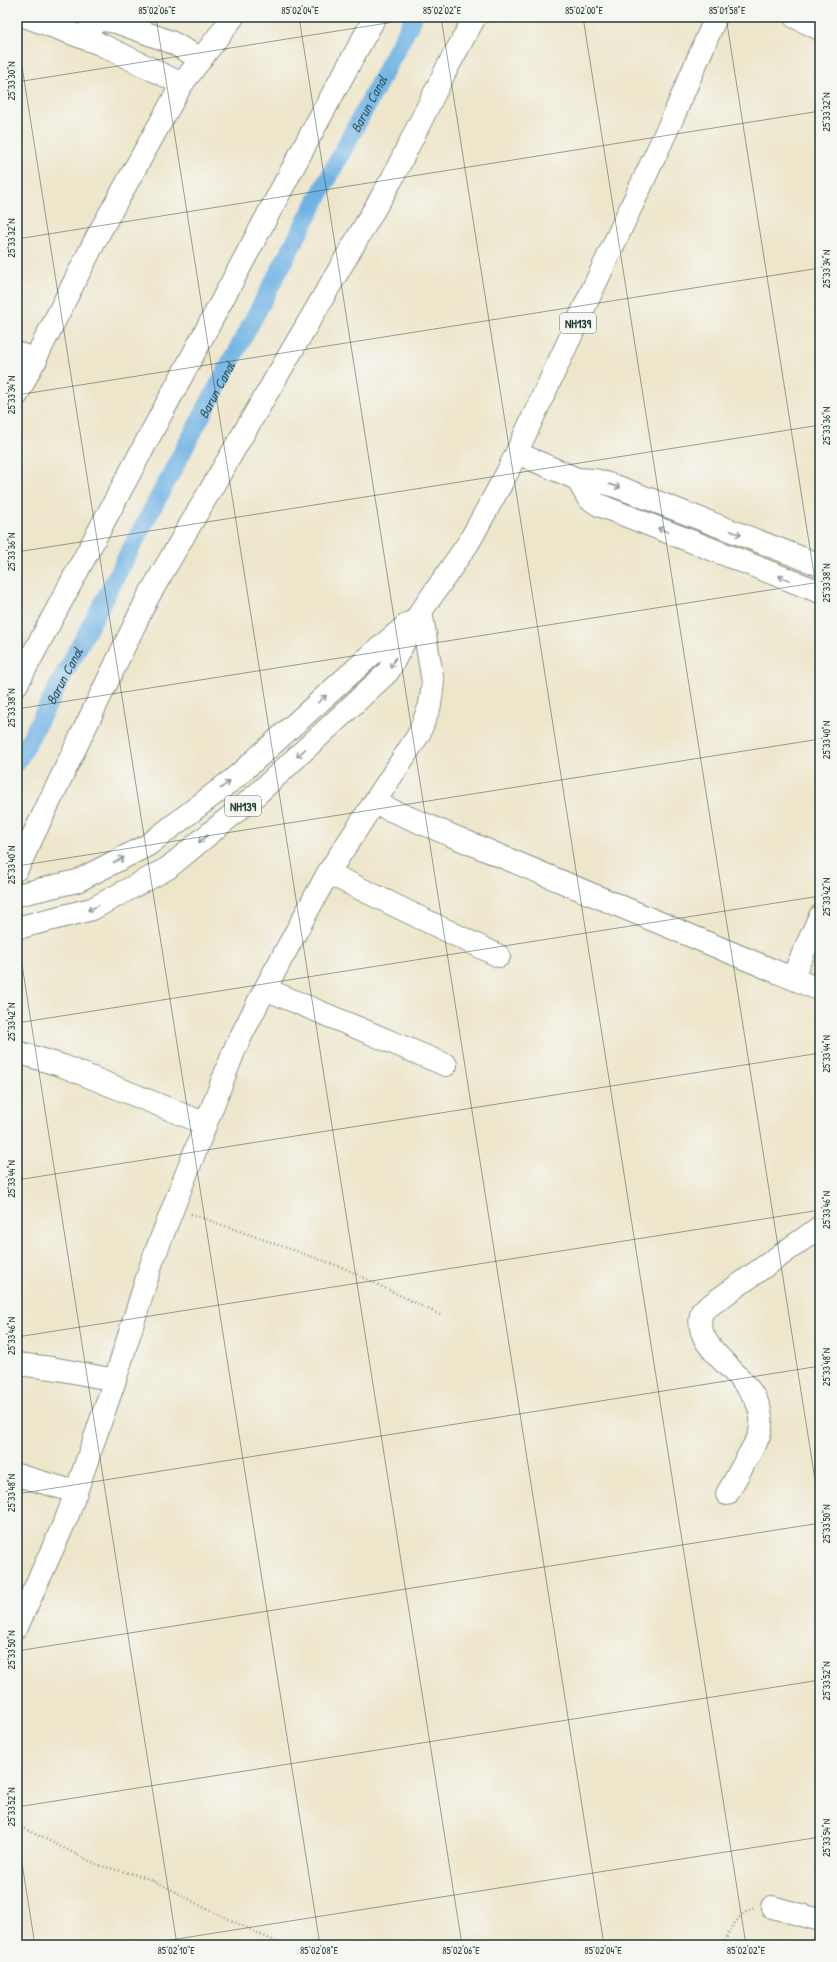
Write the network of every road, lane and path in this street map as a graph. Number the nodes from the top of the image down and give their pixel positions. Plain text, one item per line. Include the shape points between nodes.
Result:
1 (27, 17) edge
2 (233, 17) edge
3 (376, 17) edge
4 (475, 17) edge
5 (716, 17) edge
6 (795, 17) edge
7 (820, 28) edge
8 (82, 37) junction
9 (201, 59) junction
10 (182, 84) junction
11 (27, 356) edge
12 (17, 395) edge
13 (517, 453) junction
14 (577, 479) junction
15 (820, 565) edge
16 (820, 592) edge
17 (419, 614) junction
18 (17, 684) edge
19 (374, 803) junction
20 (17, 868) edge
21 (328, 873) junction
22 (17, 895) edge
23 (820, 916) edge
24 (17, 928) edge
25 (499, 956) dead end
26 (792, 978) junction
27 (265, 989) junction
28 (820, 990) edge
29 (17, 1052) edge
30 (446, 1065) dead end
31 (206, 1124) junction
32 (173, 1208) junction
33 (820, 1227) edge
34 (442, 1316) dead end
35 (17, 1364) edge
36 (115, 1380) junction
37 (17, 1475) edge
38 (76, 1492) junction
39 (727, 1494) dead end
40 (17, 1627) edge
41 (17, 1826) edge
42 (772, 1907) joint
43 (820, 1920) edge
44 (283, 1945) edge
45 (723, 1945) edge

1 - 8 main road
2 - 9 main road
3 - 18 main road
4 - 20 main road via 392,179 148,597
5 - 13 main road, NH139 via 650,168
6 - 7 main road
8 - 9 main road via 96,22 116,22 171,42
8 - 10 main road
9 - 10 main road
10 - 11 main road
11 - 12 main road
13 - 14 main road
13 - 17 main road, NH139 via 469,542
14 -> 15 main road via 595,480 618,487
16 -> 14 main road via 599,505 588,498
17 - 19 main road via 433,682 430,705 419,734
22 -> 17 main road, NH139 via 77,881 148,845 236,777
17 -> 24 main road, NH139 via 388,672 256,796 168,868 92,909
19 - 21 main road
19 - 26 main road
21 - 25 main road
21 - 27 main road
23 - 26 main road
26 - 28 main road
27 - 30 main road
27 - 31 main road via 236,1046
29 - 31 main road via 63,1066
31 - 32 main road
32 - 34 path via 344,1268
32 - 36 main road via 152,1262
33 - 39 main road via 702,1311 699,1321 701,1332 753,1393 760,1406 762,1418 760,1434
35 - 36 main road
36 - 38 main road
37 - 38 main road
38 - 40 main road
41 - 44 path via 98,1865 144,1877 163,1885
42 - 43 main road
42 - 45 path via 758,1906 748,1910 737,1920

